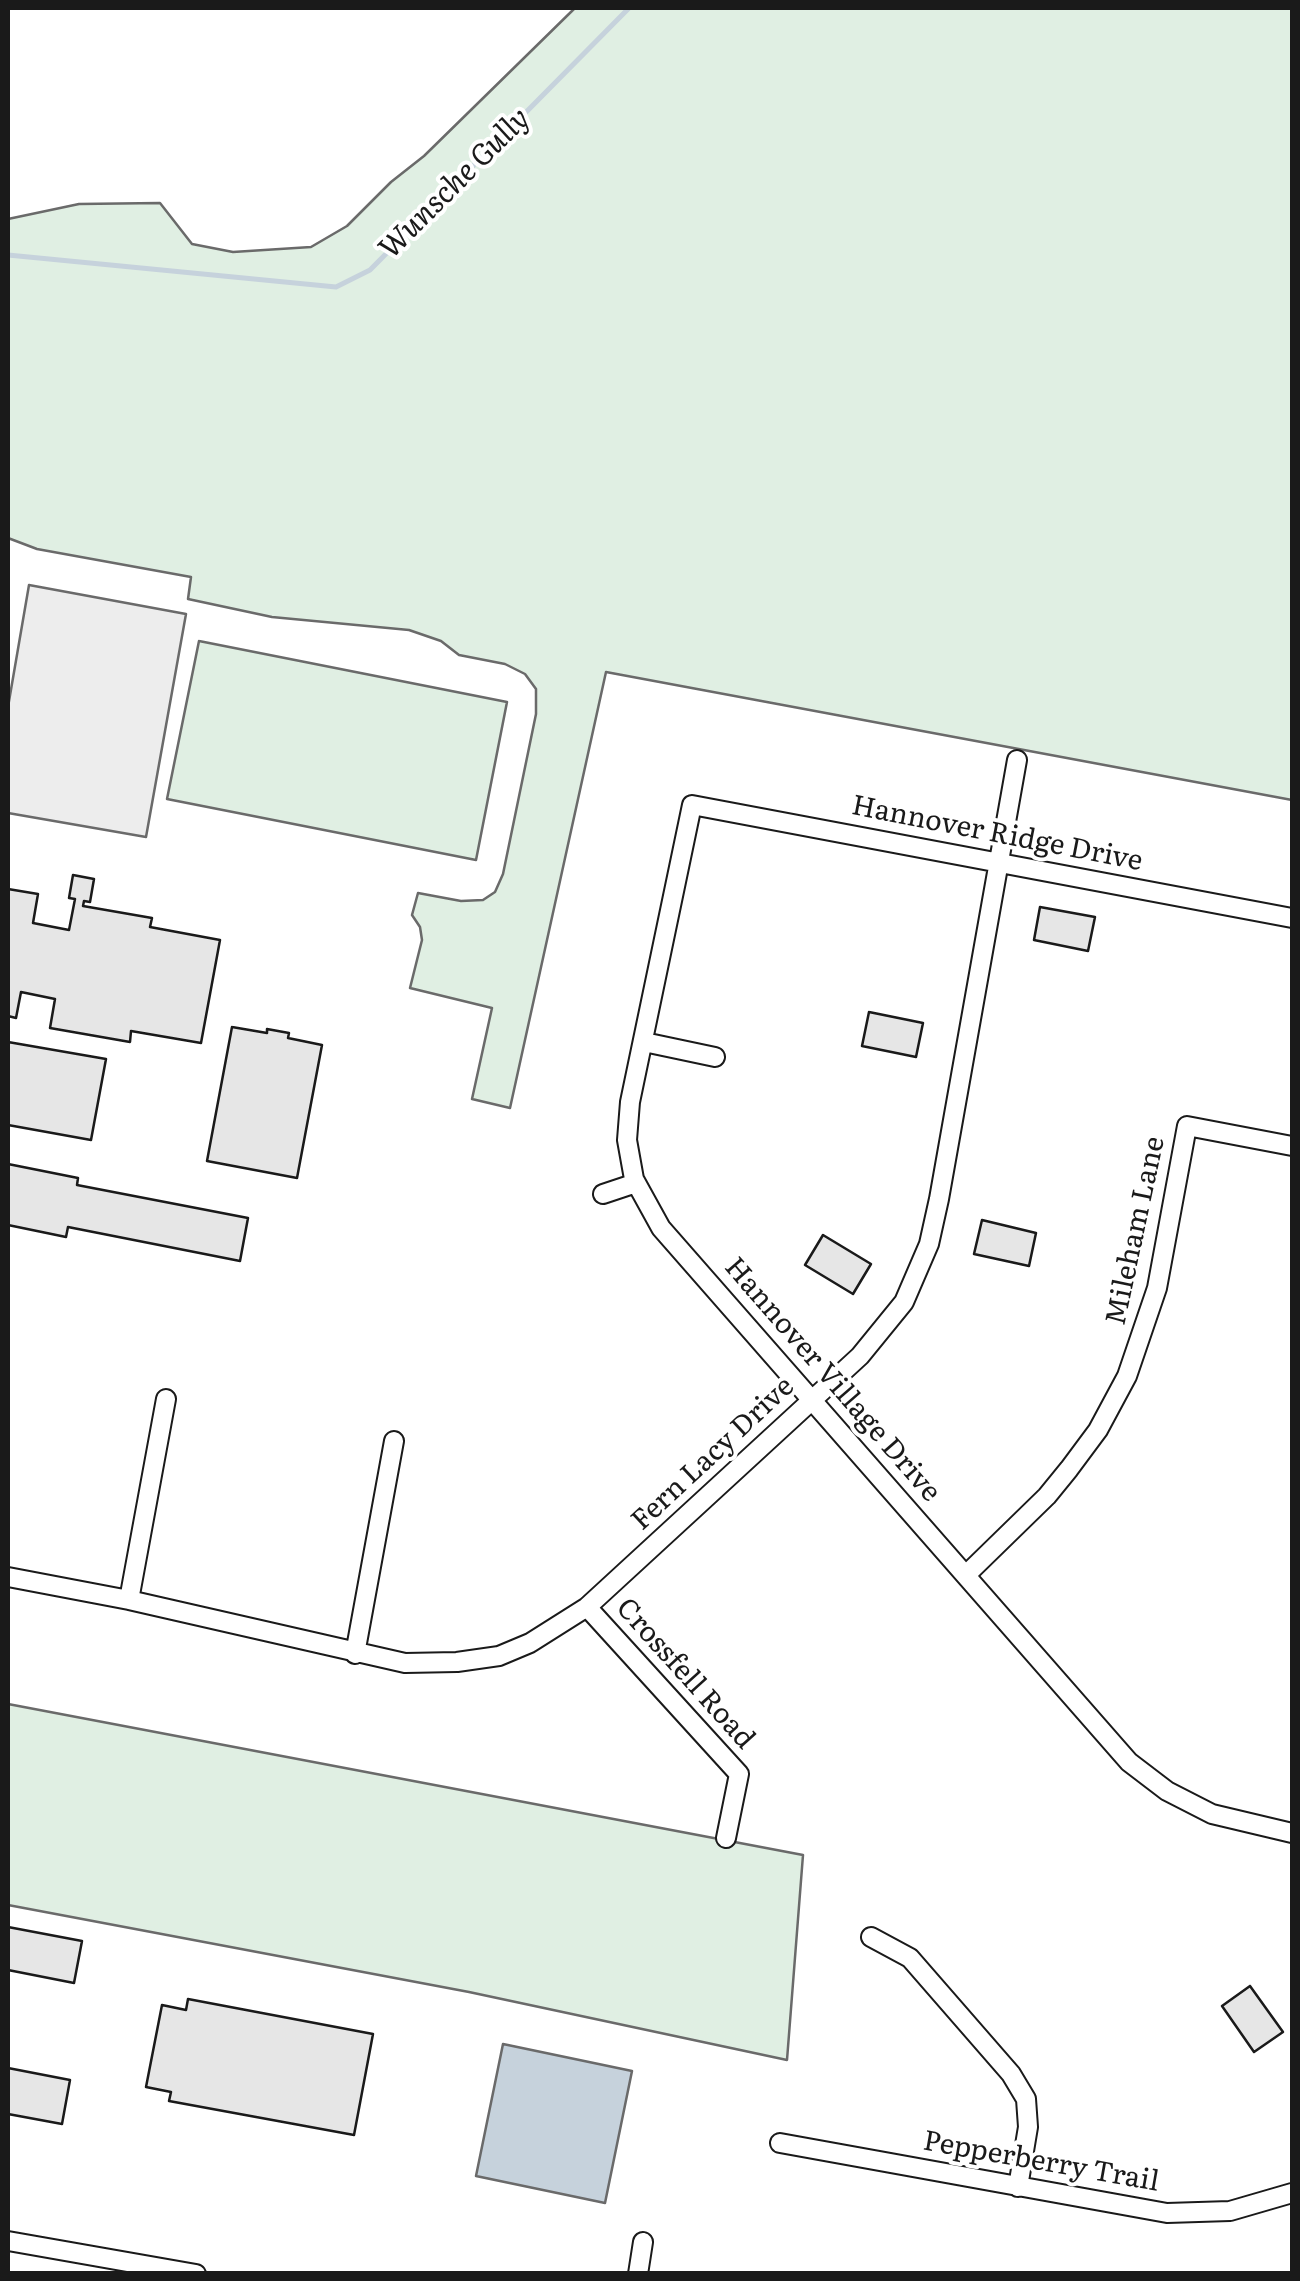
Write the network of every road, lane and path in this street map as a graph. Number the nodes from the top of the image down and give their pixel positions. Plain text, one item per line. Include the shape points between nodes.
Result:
1 (1017, 760) dead end
2 (692, 805) joint
3 (999, 863) junction
4 (1292, 918) edge
5 (644, 1042) junction
6 (715, 1057) dead end
7 (1292, 1146) edge
8 (636, 1182) junction
9 (603, 1194) dead end
10 (166, 1400) dead end
11 (812, 1400) junction
12 (394, 1441) dead end
13 (966, 1575) junction
14 (8, 1577) edge
15 (129, 1600) junction
16 (587, 1607) junction
17 (355, 1654) junction
18 (1292, 1834) edge
19 (726, 1838) dead end
20 (871, 1937) dead end
21 (780, 2143) dead end
22 (1018, 2186) junction
23 (1292, 2193) edge
24 (8, 2241) edge
25 (644, 2242) dead end
26 (196, 2274) edge
27 (638, 2274) edge

1 - 3 street, Fern Lacy Drive
2 - 3 street, Hannover Ridge Drive
2 - 5 street, Hannover Village Drive
3 - 4 street, Hannover Ridge Drive
3 - 11 street, Fern Lacy Drive via 929,1244 904,1302
5 - 6 street
5 - 8 street, Hannover Village Drive via 628,1118
7 - 13 street, Mileham Lane via 1187,1126 1156,1288 1127,1376 1070,1469
8 - 9 street
8 - 11 street, Hannover Village Drive via 661,1228
10 - 15 street
11 - 13 street, Hannover Village Drive
11 - 16 street, Fern Lacy Drive
12 - 17 street
13 - 18 street, Hannover Village Drive via 1129,1762 1212,1814
14 - 15 street, Fern Lacy Drive
15 - 17 street, Fern Lacy Drive
16 - 17 street, Fern Lacy Drive via 499,1656 405,1664
16 - 19 street, Crossfell Road via 739,1774
20 - 22 street via 910,1958 1026,2099
21 - 22 street, Pepperberry Trail
22 - 23 street, Pepperberry Trail via 1185,2214 1242,2208
24 - 26 street
25 - 27 street

